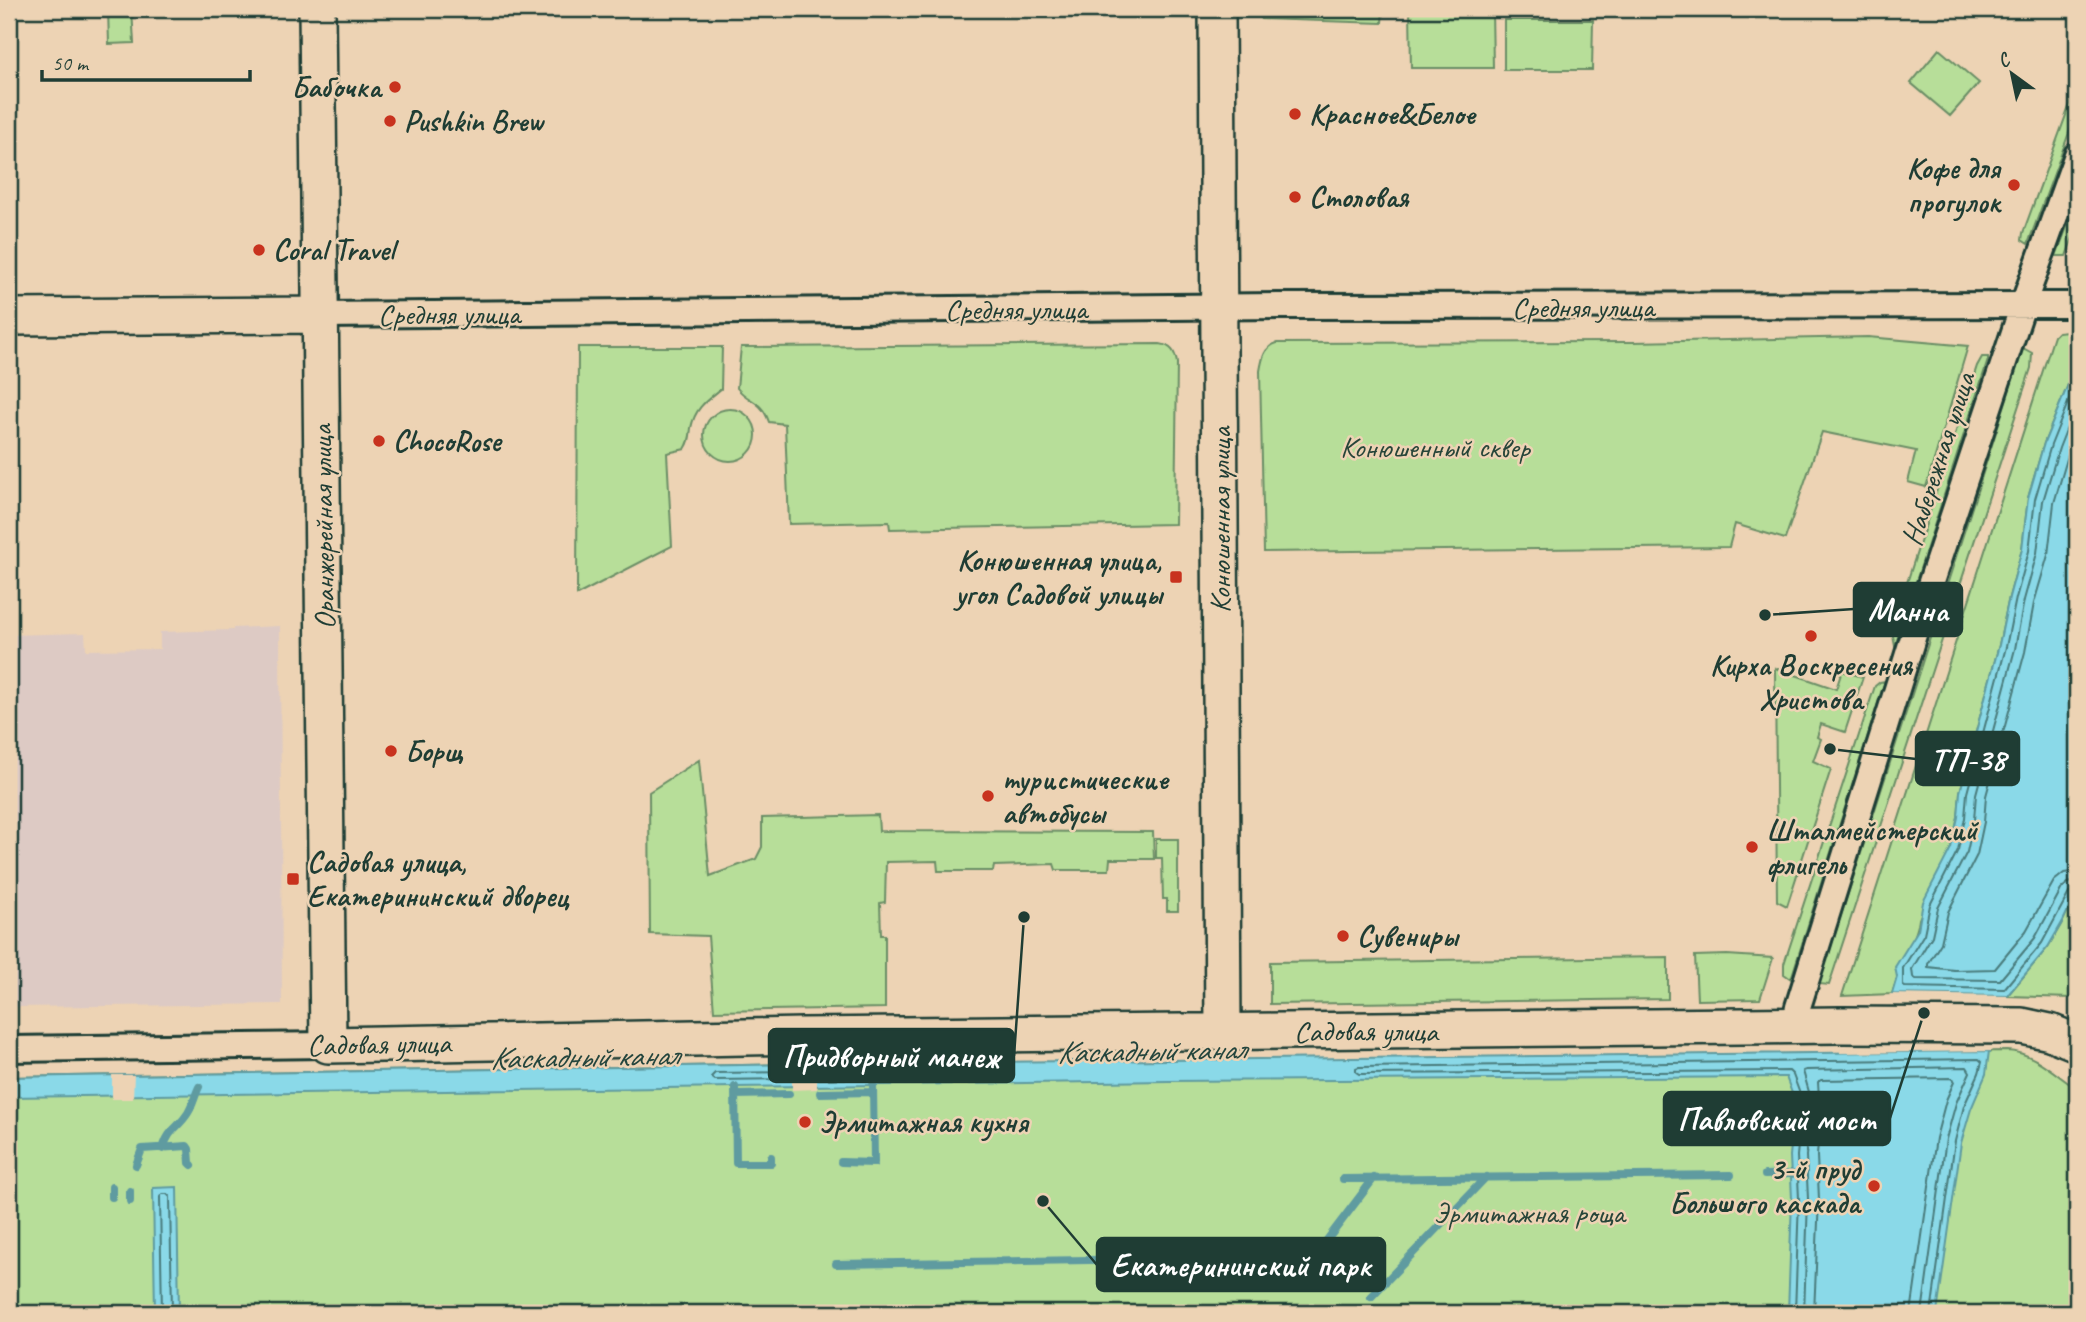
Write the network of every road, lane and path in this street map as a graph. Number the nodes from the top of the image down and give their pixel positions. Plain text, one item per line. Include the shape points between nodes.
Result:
1 (317, 9) edge
2 (1217, 9) edge
3 (2077, 155) edge
4 (2022, 304) junction
5 (2076, 305) edge
6 (1220, 307) junction
7 (320, 314) junction
8 (9, 317) edge
9 (1794, 1027) junction
10 (1223, 1032) junction
11 (2077, 1043) edge
12 (328, 1045) junction
13 (9, 1049) edge

1 - 7 main road, Оранжерейная улица
2 - 6 main road, Конюшенная улица
3 - 4 street, Набережная улица
4 - 5 street, Средняя улица
4 - 6 street, Средняя улица
4 - 9 street, Набережная улица via 1920,612
6 - 7 street, Средняя улица
6 - 10 main road, Конюшенная улица
7 - 8 main road, Средняя улица
7 - 12 main road, Оранжерейная улица
9 - 10 main road, Садовая улица
9 - 11 main road, Садовая улица via 2007,1025 2035,1027
10 - 12 main road, Садовая улица
12 - 13 street, Садовая улица

